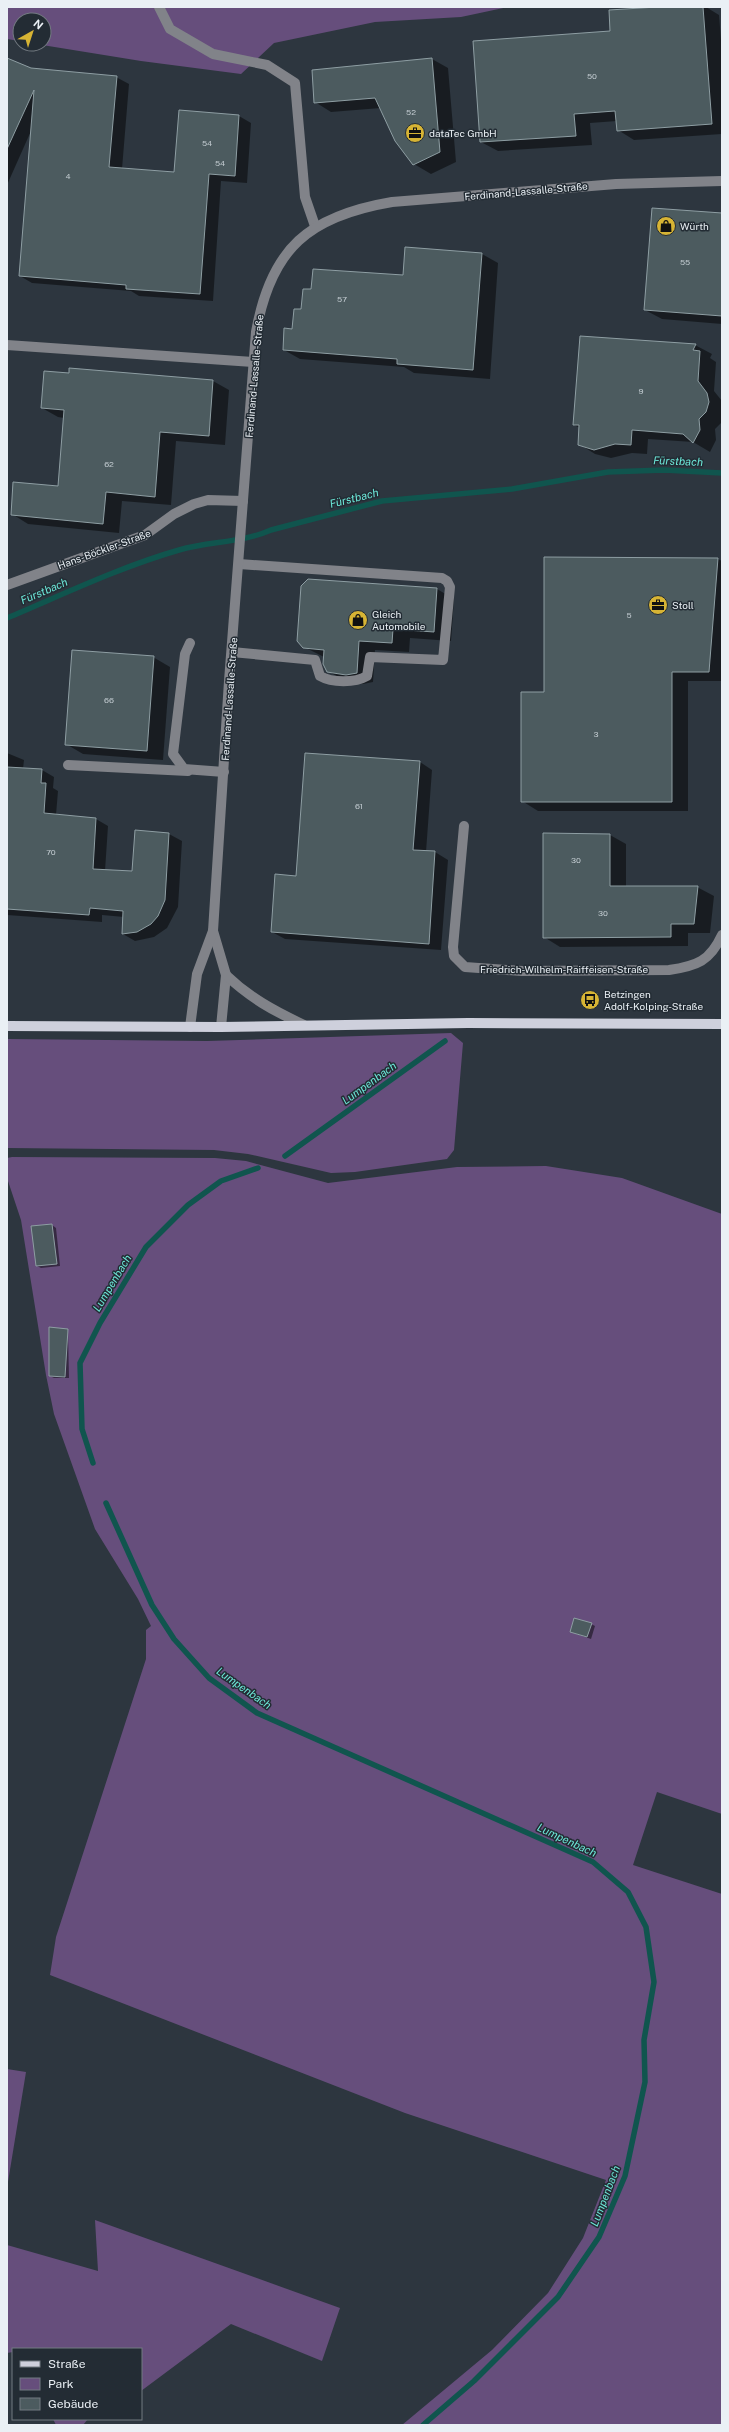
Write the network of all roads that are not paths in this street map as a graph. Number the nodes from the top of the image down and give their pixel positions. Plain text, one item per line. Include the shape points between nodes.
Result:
1 (159, 7) edge
2 (722, 181) edge
3 (315, 226) junction
4 (7, 345) edge
5 (253, 362) junction
6 (243, 501) junction
7 (239, 562) junction
8 (7, 585) edge
9 (190, 642) dead end
10 (232, 652) junction
11 (68, 765) dead end
12 (190, 771) junction
13 (224, 772) junction
14 (464, 826) dead end
15 (213, 931) junction
16 (722, 935) edge
17 (226, 975) junction
18 (722, 1024) edge
19 (304, 1025) junction
20 (7, 1026) edge
21 (190, 1027) junction
22 (221, 1028) junction

1 - 3 street via 170,29 213,54 267,65 295,83 305,197
2 - 3 street, Ferdinand-Lassalle-Straße via 616,184 392,202 341,214
3 - 5 street, Ferdinand-Lassalle-Straße via 293,246 279,264 269,284 261,305
4 - 5 street
5 - 6 street, Ferdinand-Lassalle-Straße
6 - 7 street, Ferdinand-Lassalle-Straße
6 - 8 street, Hans-Böckler-Straße via 208,500 194,504 174,514 145,535
7 - 10 street, Ferdinand-Lassalle-Straße
7 - 10 street via 442,578 450,587 443,660 370,657 367,676 359,680 327,680 320,676 315,660
9 - 12 street via 185,654 173,754 179,764
10 - 13 street, Ferdinand-Lassalle-Straße
11 - 12 street
12 - 13 street
13 - 15 street, Ferdinand-Lassalle-Straße
14 - 16 street, Friedrich-Wilhelm-Raiffeisen-Straße via 453,947 454,956 465,967 522,971 669,970 688,967 705,960 716,949
15 - 17 street, Ferdinand-Lassalle-Straße
15 - 21 street, Ferdinand-Lassalle-Straße via 197,974
17 - 19 street, Ferdinand-Lassalle-Straße via 245,994 269,1009
17 - 22 street, Ferdinand-Lassalle-Straße
18 - 19 main road
19 - 22 main road
20 - 21 main road
21 - 22 main road

